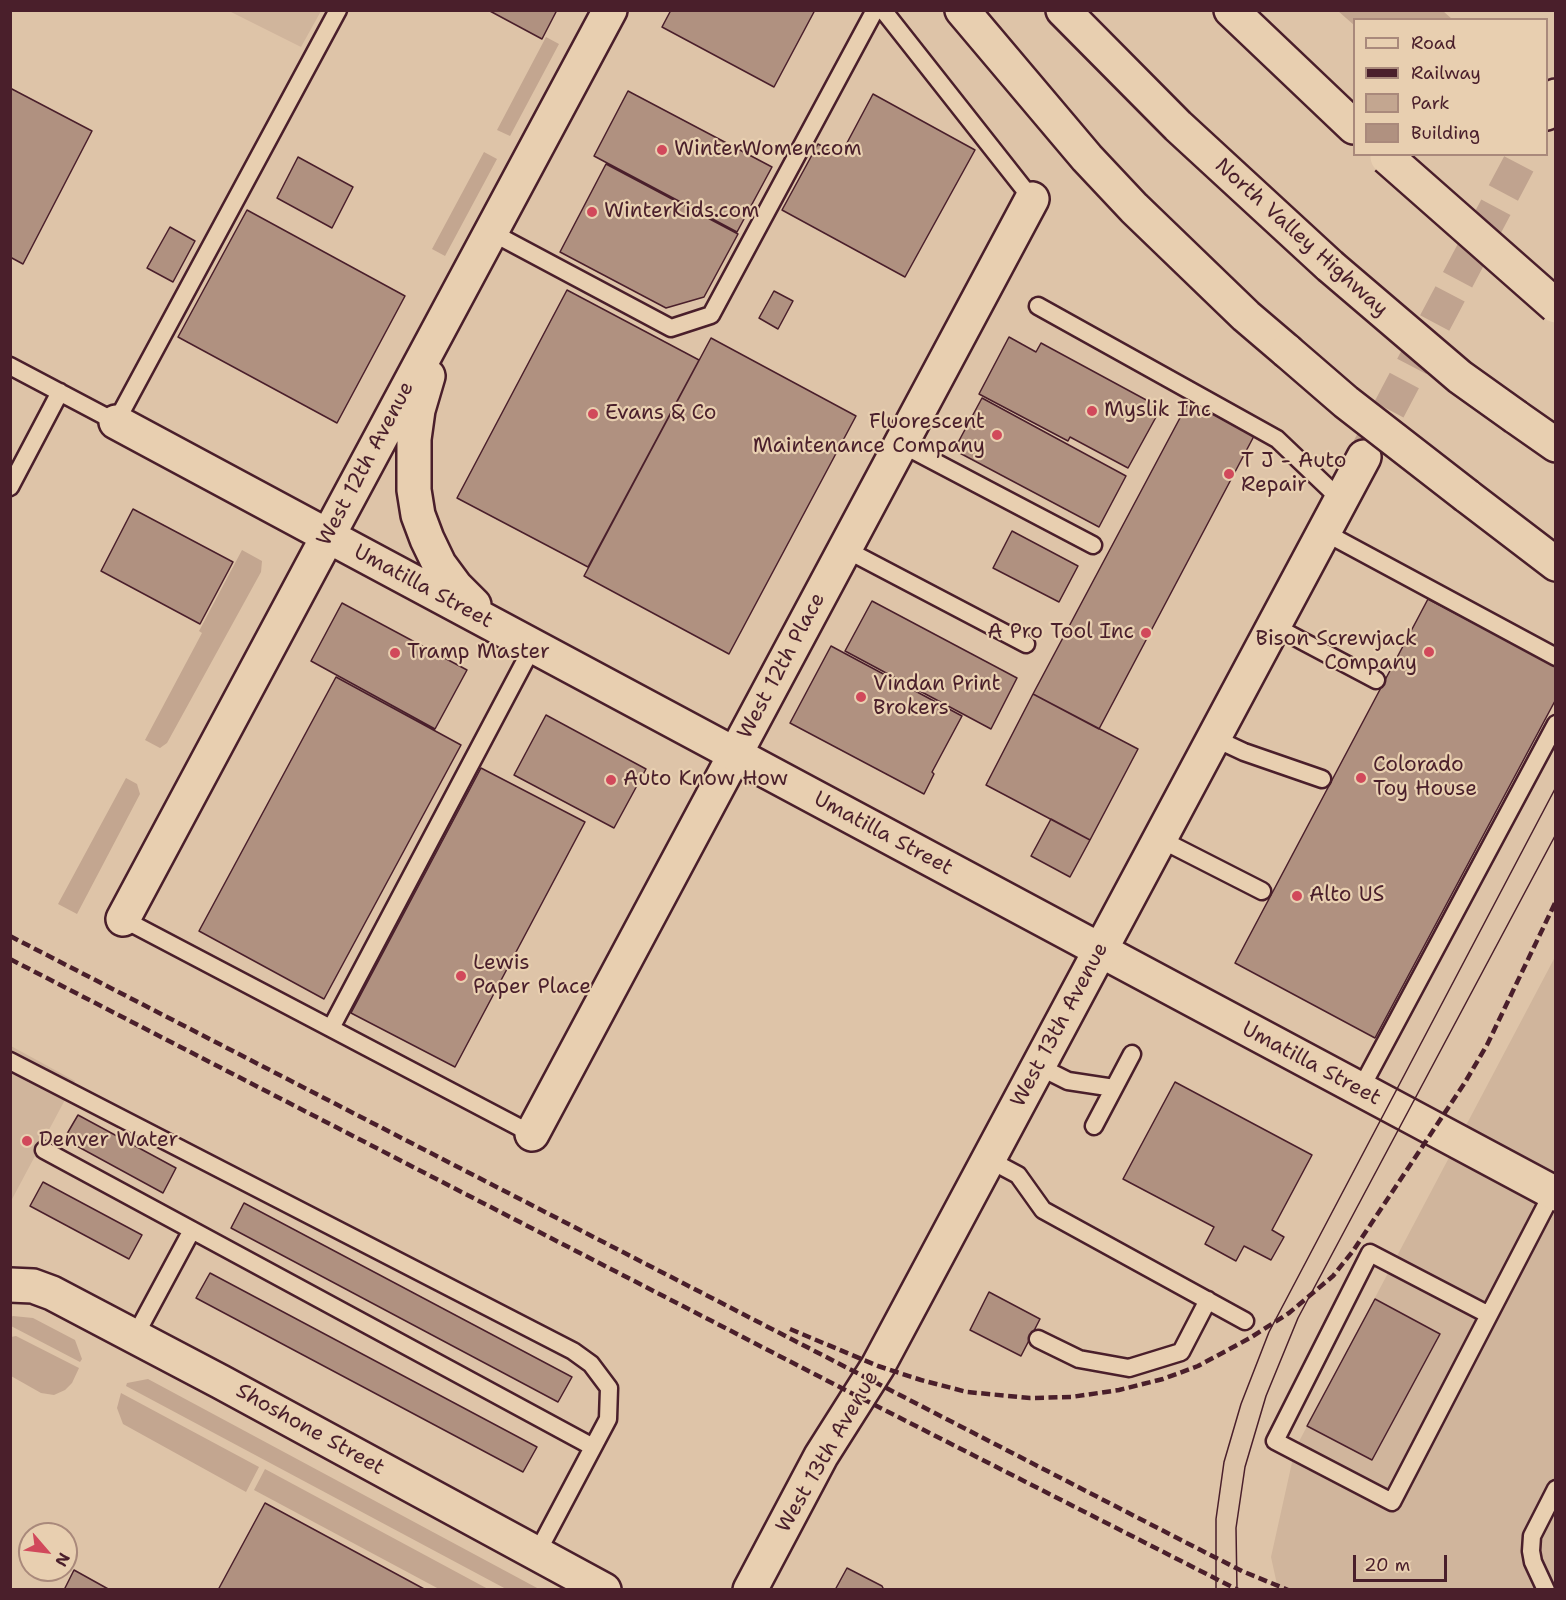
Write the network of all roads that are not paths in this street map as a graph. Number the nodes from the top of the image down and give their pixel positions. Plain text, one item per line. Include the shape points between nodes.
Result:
1 (338, 10) edge
2 (610, 10) edge
3 (875, 10) edge
4 (883, 10) edge
5 (962, 10) edge
6 (1063, 10) edge
7 (1231, 10) edge
8 (1556, 96) edge
9 (1548, 110) edge
10 (1353, 127) edge
11 (1385, 156) edge
12 (1032, 199) joint
13 (491, 232) junction
14 (1038, 306) dead end
15 (1556, 306) edge
16 (442, 324) junction
17 (10, 366) edge
18 (60, 392) junction
19 (116, 422) junction
20 (901, 444) junction
21 (1556, 445) edge
22 (1364, 457) tunnel mouth
23 (10, 487) edge
24 (1341, 500) junction
25 (1324, 532) junction
26 (327, 536) junction
27 (1093, 545) dead end
28 (844, 549) junction
29 (1556, 564) edge
30 (1274, 626) junction
31 (502, 629) junction
32 (1026, 644) dead end
33 (533, 646) junction
34 (1556, 657) edge
35 (1376, 680) dead end
36 (1556, 724) edge
37 (1214, 738) junction
38 (735, 754) junction
39 (1322, 779) dead end
40 (1160, 838) junction
41 (1262, 891) dead end
42 (123, 919) joint
43 (1100, 950) junction
44 (331, 1028) junction
45 (1132, 1054) dead end
46 (10, 1061) edge
47 (1038, 1066) junction
48 (1114, 1088) junction
49 (1360, 1090) junction
50 (1094, 1126) dead end
51 (532, 1134) joint
52 (44, 1150) dead end
53 (988, 1159) junction
54 (1554, 1191) edge
55 (192, 1230) junction
56 (10, 1285) edge
57 (1208, 1300) junction
58 (1489, 1315) junction
59 (1245, 1320) dead end
60 (135, 1336) junction
61 (1038, 1339) dead end
62 (593, 1447) junction
63 (1556, 1489) edge
64 (537, 1553) junction
65 (604, 1590) edge
66 (750, 1590) edge
67 (1546, 1590) edge

1 - 19 lane
2 - 13 main road, West 12th Avenue
3 - 13 lane via 711,315 671,328
4 - 12 lane
5 - 29 main road, bridge via 1087,158 1238,308 1373,423
6 - 21 main road, North Valley Highway, bridge via 1178,126 1330,266 1460,377
7 - 10 main road
8 - 9 main road
11 - 15 main road, bridge
12 - 20 main road, West 12th Place
13 - 16 main road, West 12th Avenue
14 - 24 lane via 1277,439
16 - 26 main road, West 12th Avenue
16 - 31 main road via 414,439 418,515 439,564 456,587
17 - 18 lane
18 - 19 lane
18 - 23 lane
19 - 26 main road, Umatilla Street
20 - 27 lane
20 - 28 main road, West 12th Place
22 - 24 main road, West 13th Avenue
24 - 25 main road, West 13th Avenue
25 - 30 main road, West 13th Avenue
25 - 34 lane
26 - 31 main road, Umatilla Street
26 - 42 main road, West 12th Avenue
28 - 32 lane
28 - 38 main road, West 12th Place
30 - 35 lane
30 - 37 main road, West 13th Avenue
31 - 33 main road, Umatilla Street
33 - 38 main road, Umatilla Street
33 - 44 lane
36 - 49 lane
37 - 39 lane
37 - 40 main road, West 13th Avenue
38 - 43 main road, Umatilla Street
38 - 51 main road, West 12th Place
40 - 41 lane
40 - 43 main road, West 13th Avenue
42 - 44 lane
43 - 47 main road, West 13th Avenue
43 - 49 main road, Umatilla Street
44 - 51 lane
45 - 48 lane
46 - 62 lane via 573,1351 591,1364 609,1388 608,1419
47 - 48 lane via 1068,1081
47 - 53 main road, West 13th Avenue
48 - 50 lane
49 - 54 main road, Umatilla Street
52 - 55 lane
53 - 57 lane via 1018,1175 1043,1210
53 - 66 main road, West 13th Avenue via 878,1366 821,1456
54 - 58 lane
55 - 60 lane
55 - 62 lane
56 - 60 main road, Shoshone Street via 33,1286 52,1293
57 - 59 lane
57 - 61 lane via 1181,1352 1129,1368 1079,1359
58 - 58 lane via 1392,1502 1275,1441 1370,1253
60 - 64 main road, Shoshone Street
62 - 64 lane
63 - 67 lane via 1532,1536 1533,1562
64 - 65 main road, Shoshone Street

